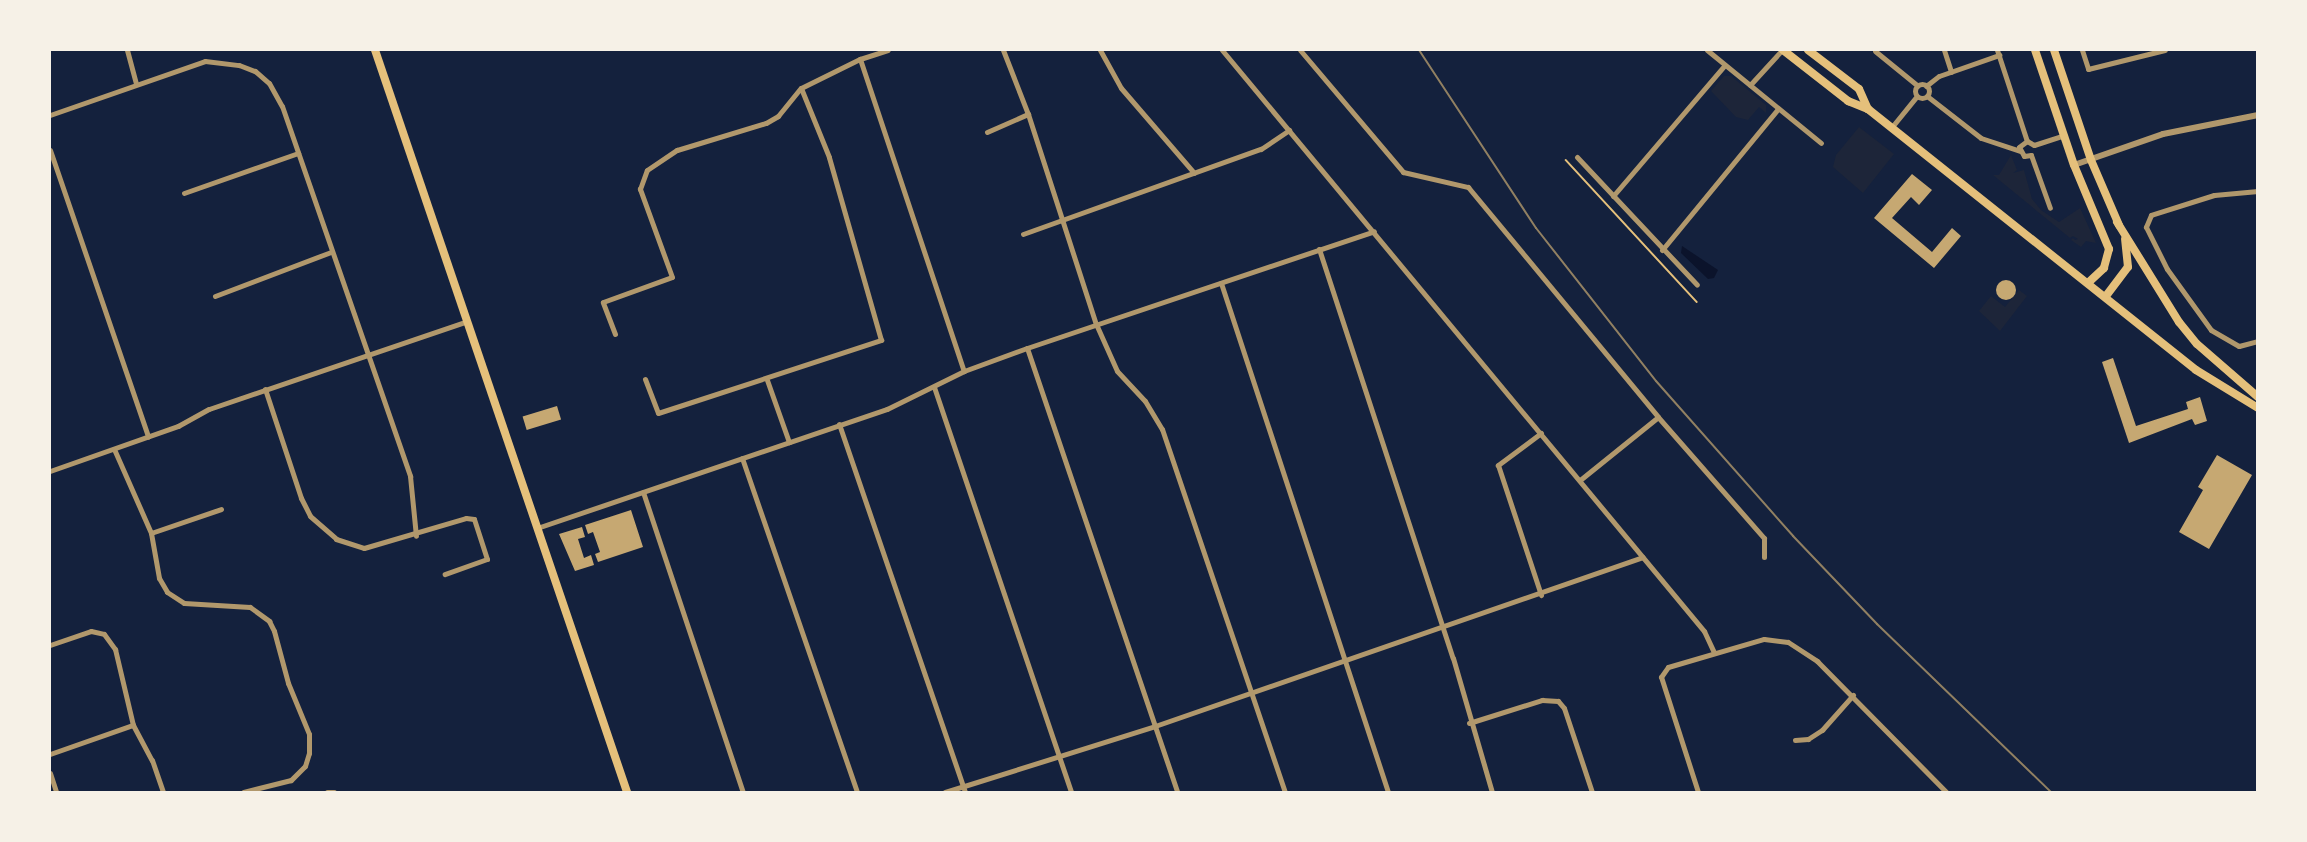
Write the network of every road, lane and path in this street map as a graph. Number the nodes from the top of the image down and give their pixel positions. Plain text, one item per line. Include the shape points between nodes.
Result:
1 (128, 50) edge
2 (375, 50) edge
3 (888, 50) edge
4 (1003, 50) edge
5 (1100, 50) edge
6 (1222, 50) edge
7 (1300, 50) edge
8 (1707, 50) edge
9 (1782, 50) edge
10 (1808, 50) edge
11 (1944, 50) edge
12 (2035, 50) edge
13 (2054, 50) edge
14 (2082, 50) edge
15 (2164, 50) edge
16 (1875, 51) dead end
17 (1998, 52) edge
18 (860, 59) junction
19 (1725, 65) junction
20 (1951, 72) junction
21 (136, 83) junction
22 (1750, 85) junction
23 (1918, 86) junction
24 (1926, 86) junction
25 (801, 88) junction
26 (1917, 96) junction
27 (1928, 96) junction
28 (1778, 109) junction
29 (1868, 109) junction
30 (1028, 114) junction
31 (50, 115) edge
32 (2258, 115) edge
33 (1892, 128) junction
34 (1289, 130) junction
35 (987, 132) dead end
36 (2064, 135) junction
37 (2027, 141) junction
38 (1821, 143) dead end
39 (2034, 145) junction
40 (50, 150) edge
41 (2020, 151) junction
42 (298, 153) junction
43 (2031, 155) junction
44 (1577, 157) dead end
45 (1566, 160) dead end
46 (2091, 160) junction
47 (2074, 165) junction
48 (1194, 173) junction
49 (2258, 191) edge
50 (184, 194) dead end
51 (1613, 196) junction
52 (2050, 208) dead end
53 (1063, 218) junction
54 (2117, 222) junction
55 (1374, 231) junction
56 (1023, 234) dead end
57 (1319, 249) junction
58 (1662, 250) junction
59 (331, 252) junction
60 (1221, 283) junction
61 (2088, 283) junction
62 (1697, 285) dead end
63 (215, 296) dead end
64 (2106, 296) junction
65 (1697, 302) dead end
66 (467, 321) junction
67 (1096, 324) junction
68 (615, 334) dead end
69 (2258, 341) edge
70 (1027, 348) junction
71 (366, 355) junction
72 (964, 371) junction
73 (645, 378) dead end
74 (767, 380) junction
75 (934, 387) junction
76 (265, 389) junction
77 (2258, 397) edge
78 (2258, 408) edge
79 (1658, 417) junction
80 (839, 424) junction
81 (1541, 433) junction
82 (148, 437) junction
83 (789, 442) junction
84 (114, 449) junction
85 (742, 458) junction
86 (50, 471) edge
87 (1580, 480) junction
88 (643, 492) junction
89 (221, 509) dead end
90 (537, 528) junction
91 (151, 533) junction
92 (416, 536) junction
93 (1643, 557) junction
94 (1764, 557) dead end
95 (445, 574) dead end
96 (1541, 594) junction
97 (1443, 628) junction
98 (50, 645) edge
99 (1714, 652) junction
100 (1347, 661) junction
101 (1250, 692) junction
102 (1853, 695) junction
103 (1469, 723) junction
104 (133, 725) junction
105 (1155, 726) junction
106 (1795, 740) dead end
107 (50, 754) edge
108 (1059, 757) junction
109 (50, 773) edge
110 (964, 790) edge
111 (56, 792) edge
112 (163, 792) edge
113 (243, 792) edge
114 (327, 792) edge
115 (334, 792) edge
116 (627, 792) edge
117 (743, 792) edge
118 (857, 792) edge
119 (945, 792) edge
120 (1071, 792) edge
121 (1177, 792) edge
122 (1285, 792) edge
123 (1388, 792) edge
124 (1492, 792) edge
125 (1592, 792) edge
126 (1698, 792) edge
127 (1946, 792) edge

1 - 21 street
2 - 66 main road
3 - 18 street
4 - 30 street
5 - 48 street via 1121,88
6 - 34 street
7 - 79 street via 1403,172 1468,187
8 - 19 street
9 - 22 street
9 - 29 main road via 1848,101
10 - 29 main road via 1859,89
11 - 20 street
12 - 36 main road
13 - 46 main road
14 - 15 street via 2088,69
16 - 23 street
17 - 20 street
17 - 37 street
18 - 25 street
18 - 72 street
19 - 22 street
19 - 51 street
20 - 24 street
21 - 31 street
21 - 42 street via 205,61 255,71 282,106
22 - 28 street
23 - 24 street
23 - 26 street
24 - 27 street
25 - 68 street via 778,116 766,123 676,150 647,170 640,189 672,277 603,302
25 - 74 street via 829,157 881,340
26 - 27 street
26 - 33 street
27 - 41 street via 1981,138
28 - 38 street
28 - 58 street
29 - 33 main road
30 - 35 street
30 - 53 street
32 - 46 street via 2163,134
33 - 61 main road
34 - 48 street via 1261,149
34 - 55 street
36 - 39 street
36 - 47 main road
37 - 39 street
37 - 41 street via 2020,145
39 - 43 street
40 - 82 street
41 - 43 street via 2024,156
42 - 50 street
42 - 59 street
43 - 52 street
44 - 51 street
45 - 65 path
46 - 47 street
46 - 54 main road
47 - 61 main road via 2109,249 2103,268
48 - 53 street
49 - 69 street via 2214,195 2151,215 2146,227 2167,269 2211,330 2239,346
51 - 58 street
53 - 56 street
53 - 67 street
54 - 64 main road via 2128,250 2128,267
54 - 77 main road via 2185,329
55 - 57 street
55 - 81 street
57 - 60 street
57 - 97 street
58 - 62 street
59 - 63 street
59 - 71 street
60 - 67 street
60 - 100 street
61 - 64 main road
64 - 78 main road via 2196,370
66 - 71 street
66 - 90 main road
67 - 70 street
67 - 101 street via 1117,371 1162,429
70 - 72 street
70 - 105 street
71 - 76 street
71 - 92 street via 410,476
72 - 75 street
73 - 74 street via 658,413 736,386
74 - 83 street
75 - 80 street via 887,409
75 - 108 street
76 - 82 street
76 - 92 street via 301,498 323,530 336,539 364,548
79 - 87 street
79 - 94 street via 1764,538
80 - 83 street
80 - 110 street
81 - 87 street
81 - 96 street via 1498,465
82 - 84 street
83 - 85 street
84 - 86 street
84 - 91 street
85 - 88 street
85 - 118 street
87 - 93 street
88 - 90 street
88 - 117 street
89 - 91 street
90 - 116 main road
91 - 113 street via 159,578 175,600 250,607 269,621 274,631 288,683 309,734 309,753 305,766 291,780
92 - 95 street via 466,518 474,519 487,559
93 - 96 street
93 - 99 street via 1704,631
96 - 97 street
97 - 100 street
97 - 103 street
98 - 104 street via 91,631 104,634 115,649
99 - 102 street via 1764,639 1788,642 1817,661
99 - 126 street via 1668,667 1661,676
100 - 101 street
100 - 123 street
101 - 105 street
101 - 122 street
102 - 106 street via 1822,730 1808,739
102 - 127 street
103 - 124 street
103 - 125 street via 1542,700 1557,701 1564,708
104 - 107 street
104 - 112 street via 152,760
105 - 108 street
105 - 121 street
108 - 110 street
108 - 120 street
109 - 111 street
110 - 119 street
114 - 115 street

